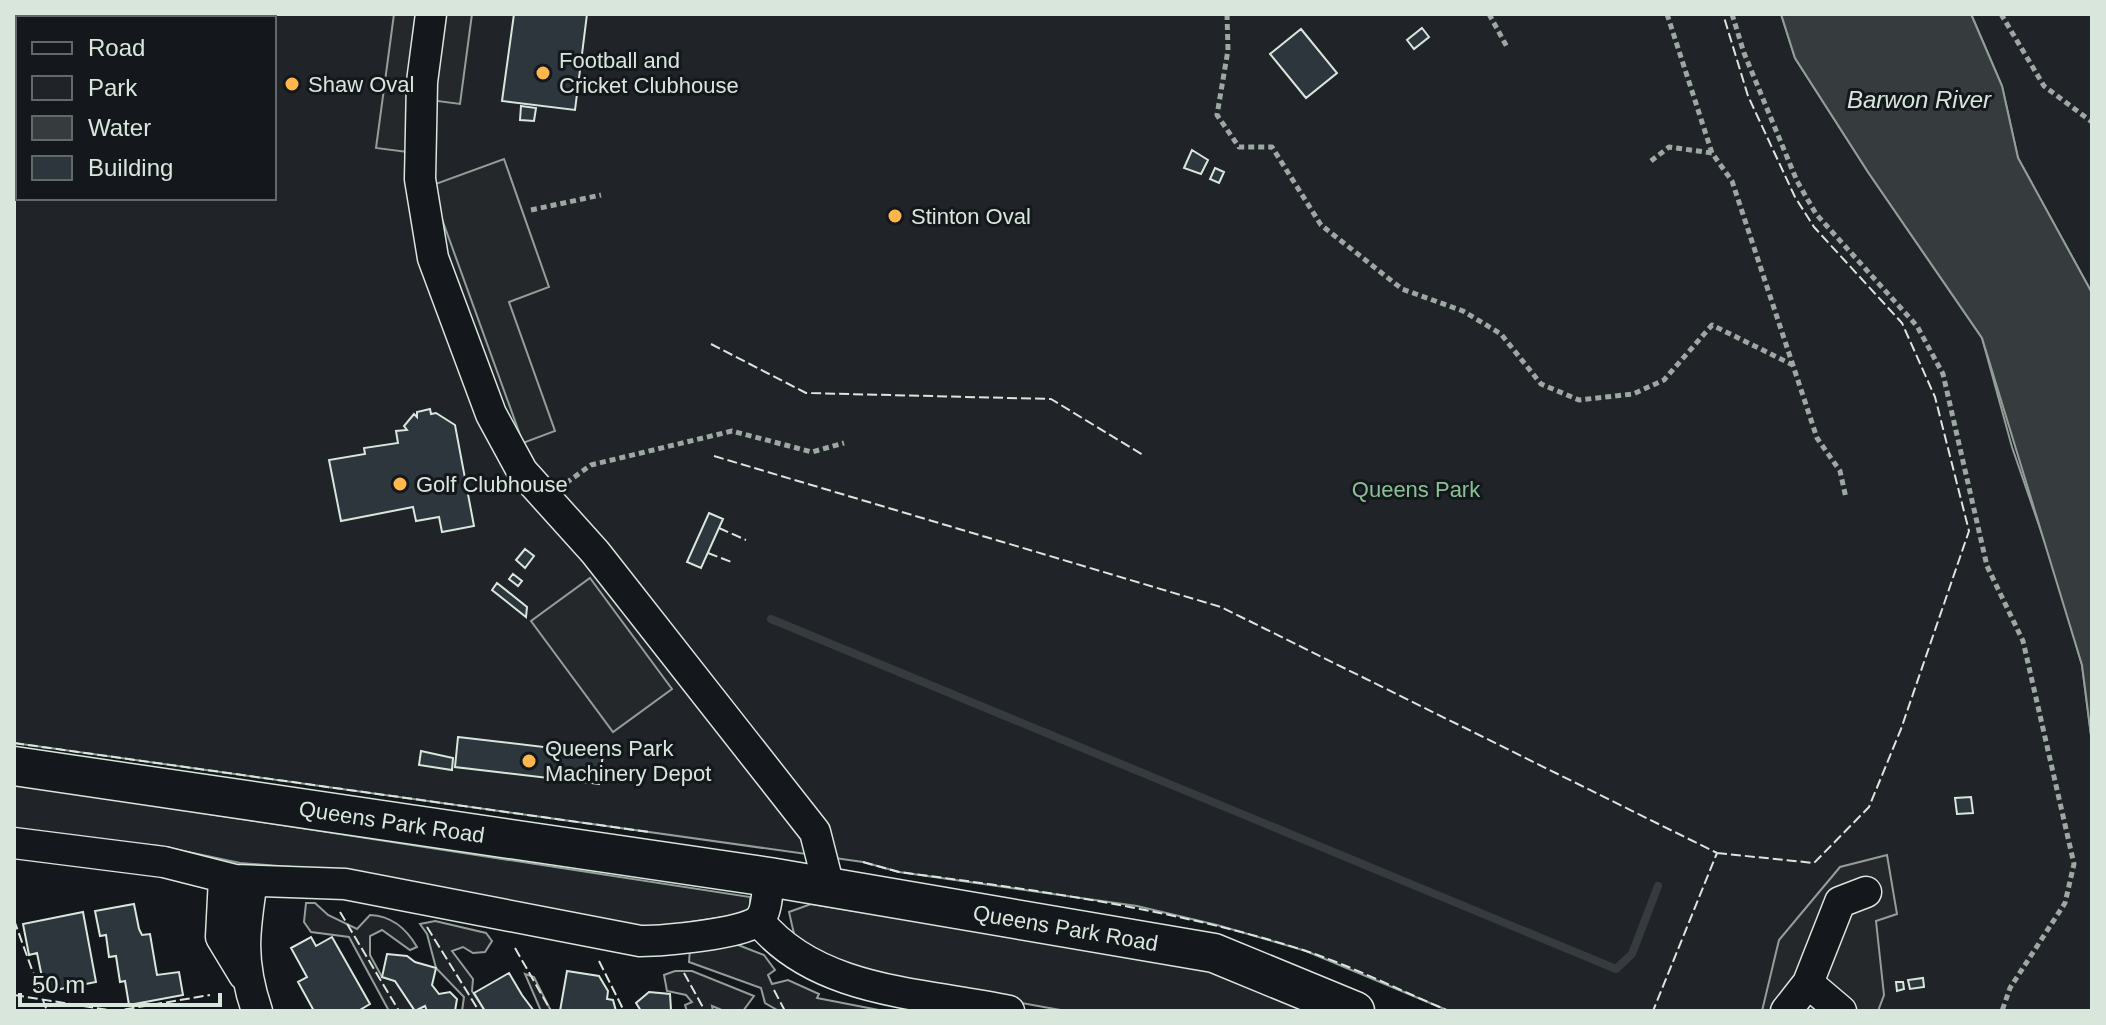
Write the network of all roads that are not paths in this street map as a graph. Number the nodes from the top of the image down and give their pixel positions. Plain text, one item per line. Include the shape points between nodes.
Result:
1 (431, 14) edge
2 (14, 766) edge
3 (14, 843) edge
4 (769, 877) junction
5 (238, 880) junction
6 (829, 887) junction
7 (1866, 892) dead end
8 (759, 921) junction
9 (1808, 983) junction
10 (994, 1010) edge
11 (257, 1011) edge
12 (1355, 1011) edge
13 (1786, 1011) edge
14 (1841, 1011) edge

1 - 6 street via 422,82 420,179 433,258 491,414 522,471 614,576 815,832
2 - 4 main road, Queens Park Road
3 - 5 street via 164,862
4 - 6 main road, Queens Park Road
4 - 8 street
5 - 8 street via 330,882 640,941 685,939
5 - 11 street via 221,937 247,980
6 - 12 main road, Queens Park Road via 1214,953
7 - 9 street via 1840,902
8 - 10 street via 787,950 830,973
9 - 13 street
9 - 14 street

